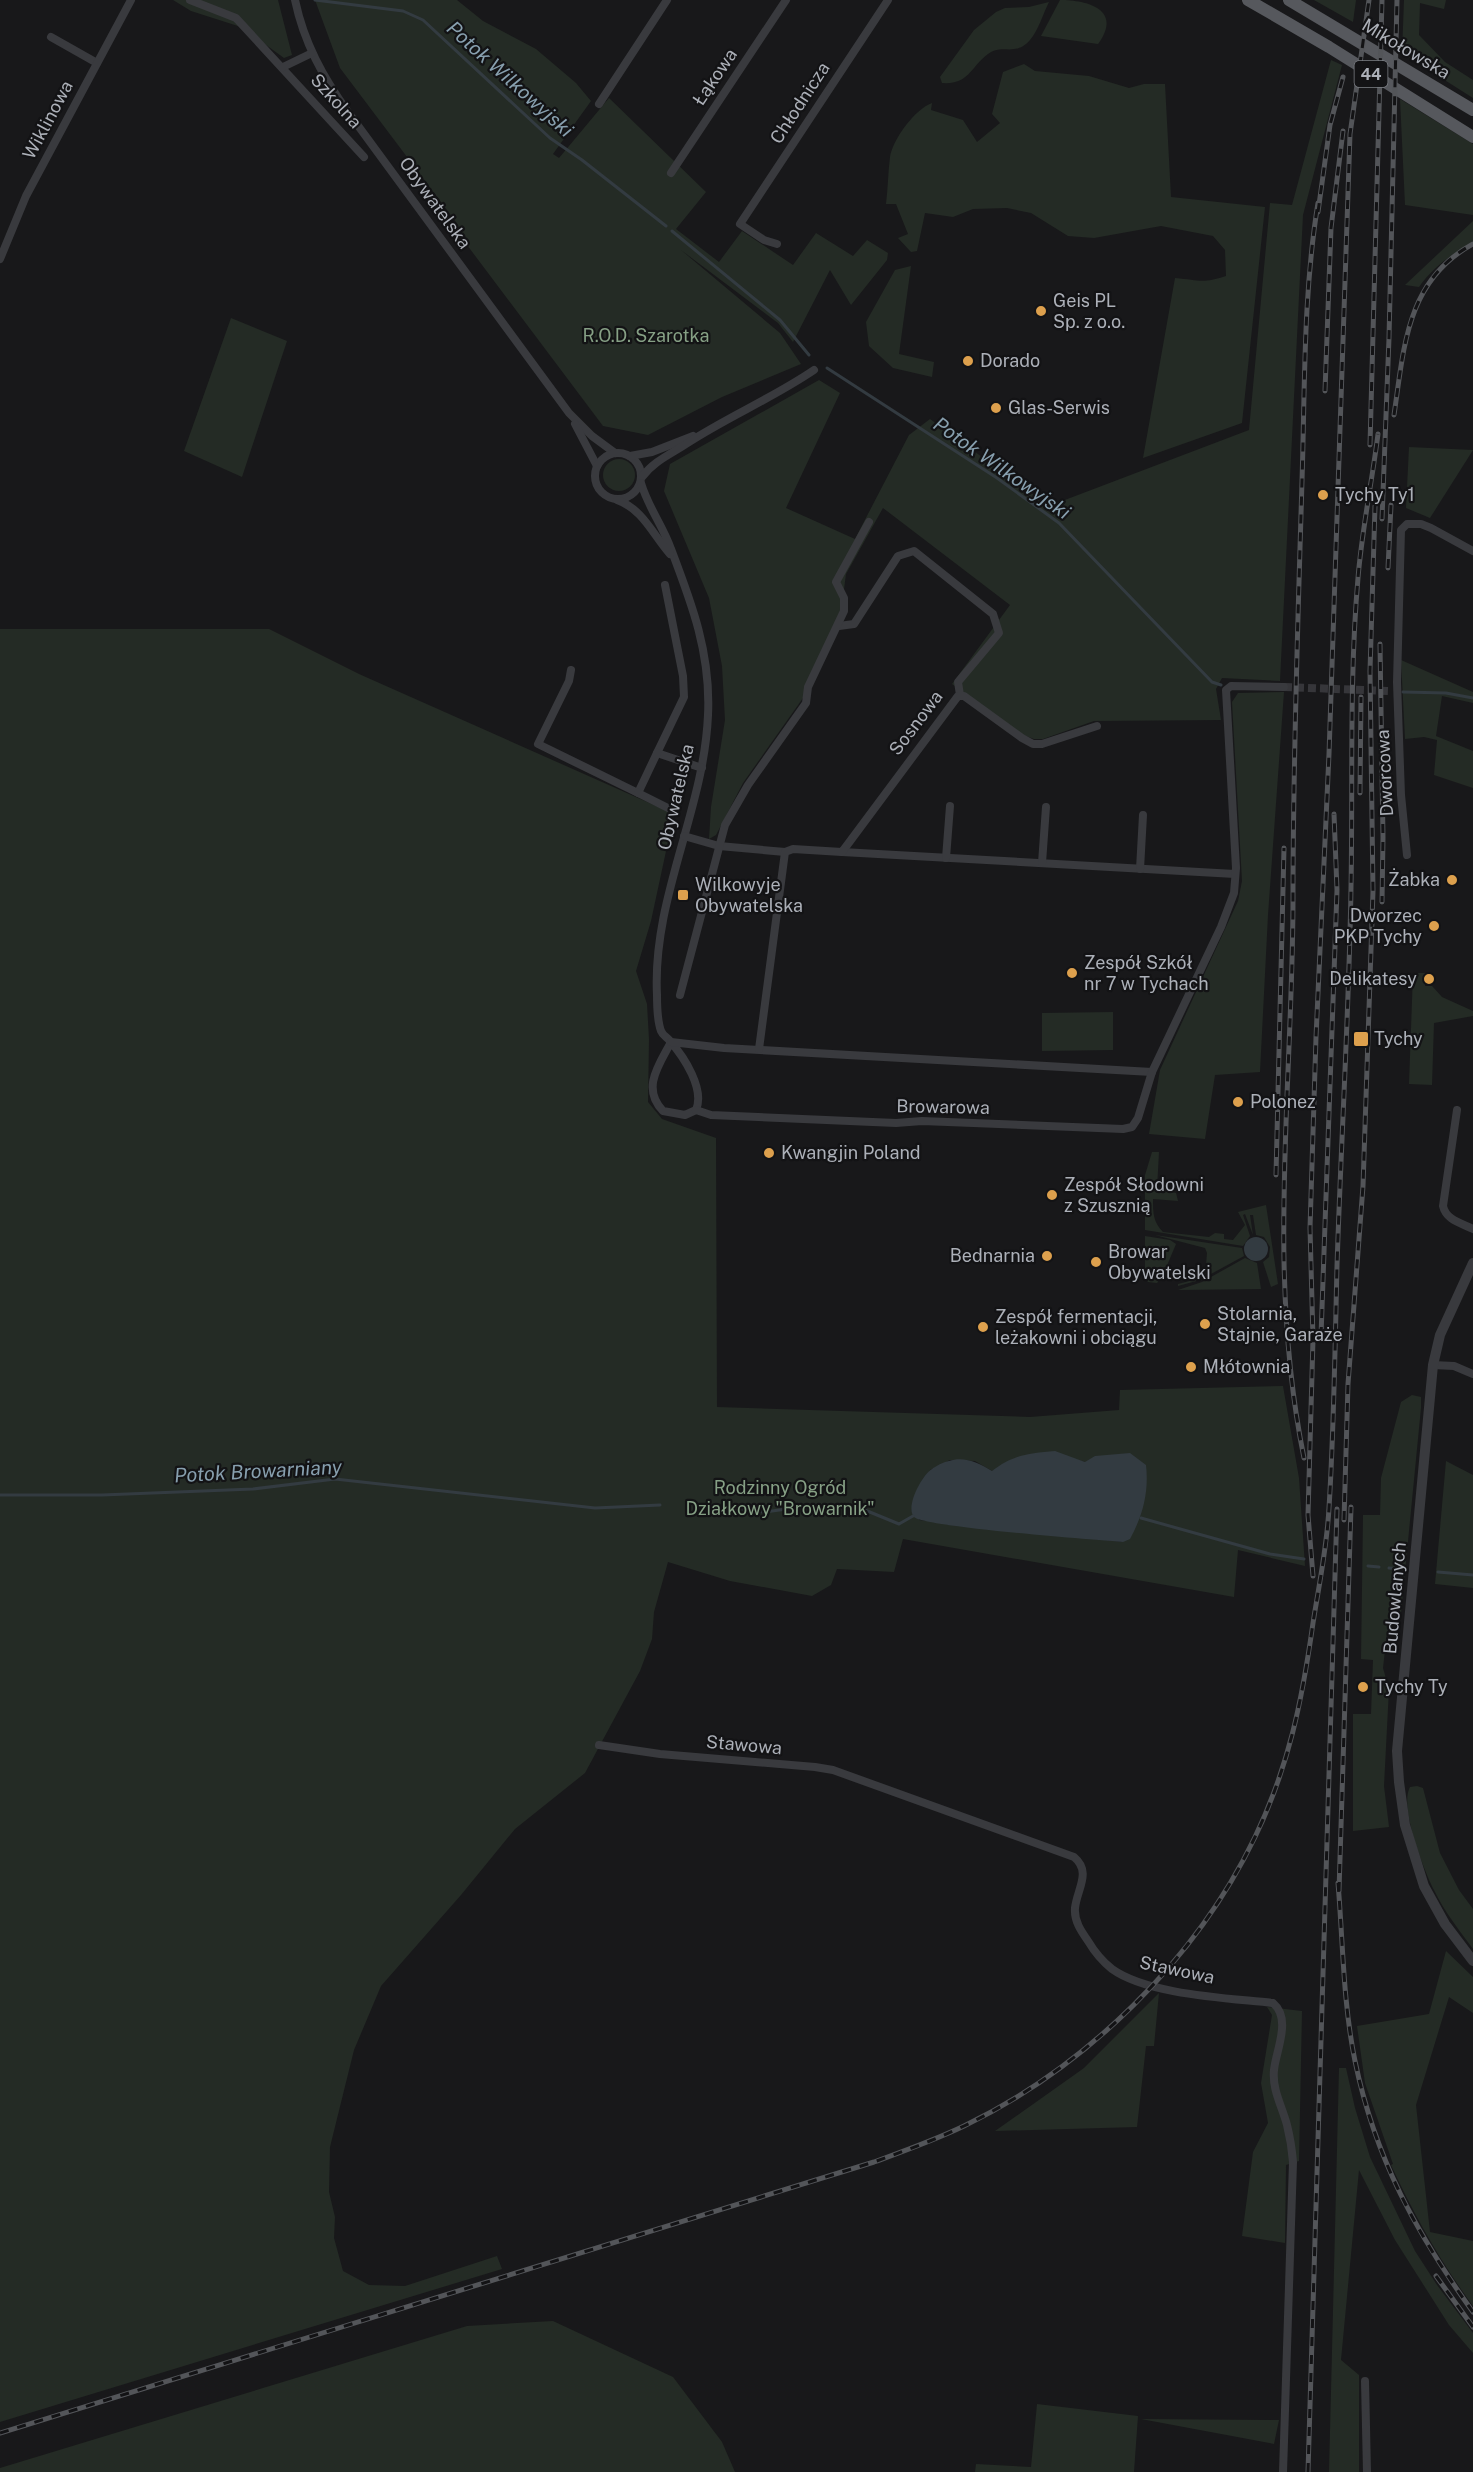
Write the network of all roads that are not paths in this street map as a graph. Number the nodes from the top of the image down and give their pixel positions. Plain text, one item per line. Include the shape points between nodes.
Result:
1 (131, 0) edge
2 (190, 0) edge
3 (295, 0) edge
4 (667, 0) edge
5 (786, 0) edge
6 (888, 0) edge
7 (1248, 0) edge
8 (1289, 0) edge
9 (51, 37) dead end
10 (312, 54) junction
11 (97, 63) junction
12 (283, 67) junction
13 (599, 104) dead end
14 (1473, 110) edge
15 (1473, 137) edge
16 (364, 157) dead end
17 (671, 173) dead end
18 (777, 244) dead end
19 (0, 259) edge
20 (814, 369) dead end
21 (569, 413) junction
22 (697, 436) junction
23 (615, 453) junction
24 (630, 456) junction
25 (597, 466) junction
26 (641, 480) junction
27 (617, 500) junction
28 (869, 522) dead end
29 (1473, 551) edge
30 (674, 559) junction
31 (665, 585) dead end
32 (839, 626) junction
33 (571, 670) dead end
34 (1284, 687) tunnel mouth
35 (960, 695) junction
36 (1097, 726) dead end
37 (657, 753) junction
38 (702, 768) junction
39 (638, 793) junction
40 (950, 806) dead end
41 (1046, 807) dead end
42 (672, 810) dead end
43 (1143, 815) dead end
44 (684, 836) junction
45 (719, 846) junction
46 (785, 852) junction
47 (842, 852) junction
48 (1407, 855) dead end
49 (946, 858) junction
50 (1042, 863) junction
51 (1140, 869) junction
52 (1235, 874) junction
53 (681, 994) dead end
54 (671, 1042) junction
55 (759, 1049) junction
56 (1152, 1072) junction
57 (696, 1110) junction
58 (1456, 1110) dead end
59 (1473, 1229) edge
60 (1473, 1263) edge
61 (1433, 1365) junction
62 (1473, 1374) edge
63 (599, 1745) dead end
64 (1473, 1961) edge
65 (1365, 2381) dead end
66 (1283, 2472) edge
67 (1366, 2472) edge

1 - 11 street, Wiklinowa
2 - 12 street, Szkolna via 236,18
3 - 10 street, Obywatelska
4 - 13 street
5 - 17 street, Łąkowa
6 - 18 street, Chłodnicza via 740,224
7 - 15 main road, 44
8 - 14 main road, Mikołowska / 44
9 - 11 street
10 - 12 street, Szkolna
10 - 21 street, Obywatelska via 327,83
11 - 19 street, Wiklinowa via 26,196
12 - 16 street, Szkolna
20 - 22 street
21 - 23 street, Obywatelska
21 - 25 street, Obywatelska
22 - 24 street
22 - 26 street via 657,461
23 - 24 street
23 - 25 street
24 - 26 street via 640,467
25 - 27 street via 598,488
26 - 27 street via 632,495
26 - 30 street, Obywatelska
27 - 30 street, Obywatelska via 639,513
28 - 32 street via 836,582 844,598
29 - 48 street, Dworcowa via 1421,524 1407,524 1401,530 1394,691
30 - 38 street, Obywatelska via 693,607 705,662 708,715
31 - 37 street via 684,697
32 - 35 street via 854,624 898,556 914,551 993,614 999,633 958,682
32 - 45 street via 808,687 806,703 748,785 725,825
33 - 39 street via 538,744
34 - 52 street, Browarowa via 1231,686 1226,690
35 - 36 street, Sosnowa via 1033,744
35 - 47 street, Sosnowa
37 - 38 street
37 - 39 street
38 - 44 street, Obywatelska
39 - 42 street
40 - 49 street
41 - 50 street
43 - 51 street
44 - 45 street
44 - 54 street, Obywatelska via 657,956 658,1018
45 - 46 street
45 - 53 street
46 - 47 street
46 - 55 street
47 - 49 street
49 - 50 street
50 - 51 street
51 - 52 street
52 - 56 street, Browarowa via 1234,893 1221,927
54 - 55 street
54 - 57 street, Obywatelska via 696,1082
54 - 57 street via 652,1078 653,1098 666,1112 685,1114
55 - 56 street
56 - 57 street, Browarowa via 1136,1123 1123,1129 711,1115
58 - 59 street via 1443,1206 1450,1218
60 - 61 street, Budowlanych via 1440,1335
61 - 62 street via 1454,1366
61 - 64 street, Budowlanych via 1397,1751 1399,1782 1405,1824 1424,1886 1445,1924
63 - 66 street, Stawowa via 833,1770 1075,1858 1084,1873 1076,1917 1091,1945 1110,1968 1168,1989 1273,2003 1279,2008 1282,2019 1275,2088 1287,2124 1293,2162
65 - 67 street

